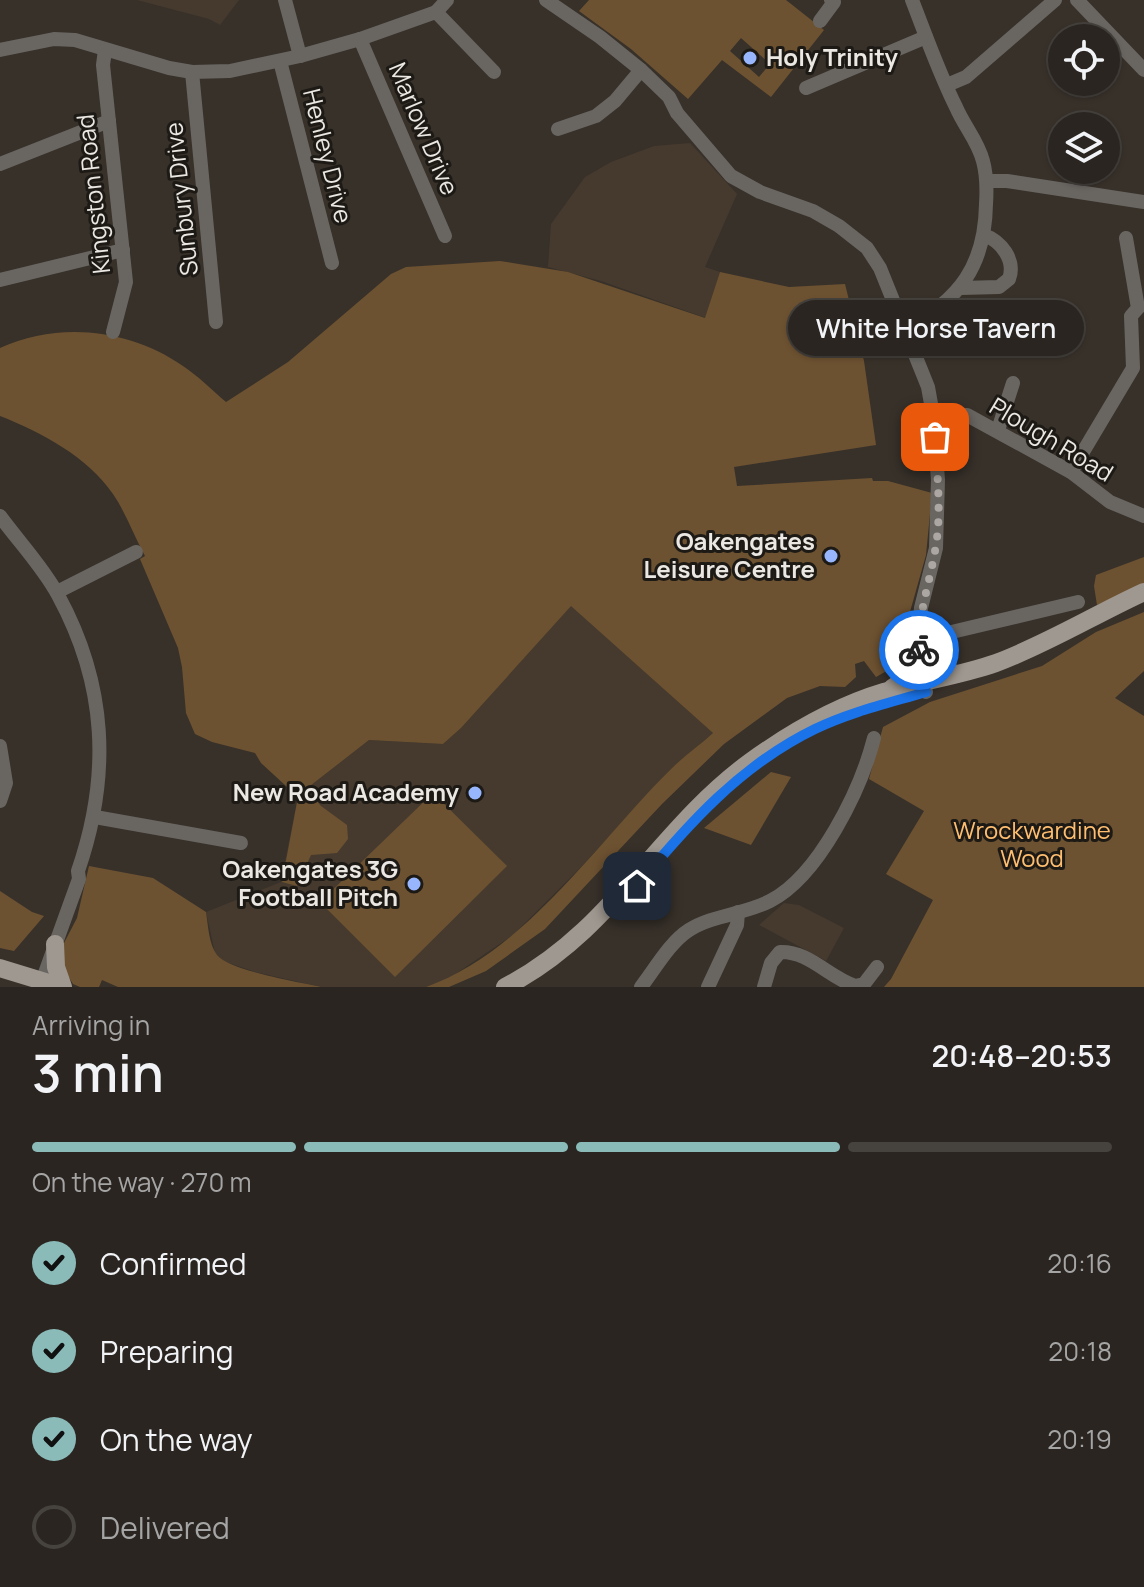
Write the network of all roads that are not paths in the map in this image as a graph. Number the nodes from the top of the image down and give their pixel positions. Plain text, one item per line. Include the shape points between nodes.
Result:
1 (285, 0) edge
2 (447, 0) edge
3 (546, 0) edge
4 (912, 0) edge
5 (1055, 0) edge
6 (1077, 0) edge
7 (834, 1) edge
8 (436, 12) junction
9 (820, 21) dead end
10 (926, 37) junction
11 (360, 39) junction
12 (0, 50) edge
13 (105, 50) junction
14 (300, 56) junction
15 (280, 61) junction
16 (641, 70) junction
17 (1144, 70) edge
18 (192, 72) junction
19 (494, 72) dead end
20 (947, 85) junction
21 (806, 88) dead end
22 (109, 121) junction
23 (558, 129) dead end
24 (0, 164) edge
25 (987, 179) junction
26 (1144, 202) edge
27 (984, 235) junction
28 (445, 236) dead end
29 (1126, 238) dead end
30 (123, 250) junction
31 (1127, 257) junction
32 (1111, 258) dead end
33 (332, 263) dead end
34 (0, 280) edge
35 (961, 288) junction
36 (1141, 307) edge
37 (216, 322) dead end
38 (906, 328) junction
39 (113, 332) dead end
40 (1013, 383) dead end
41 (933, 415) junction
42 (998, 430) junction
43 (1071, 472) junction
44 (0, 516) edge
45 (1144, 516) edge
46 (136, 552) dead end
47 (57, 592) junction
48 (1144, 592) edge
49 (1144, 601) edge
50 (1078, 602) dead end
51 (919, 649) junction
52 (957, 674) junction
53 (925, 687) junction
54 (886, 691) junction
55 (874, 738) dead end
56 (0, 746) edge
57 (0, 801) edge
58 (95, 817) junction
59 (241, 843) dead end
60 (78, 871) junction
61 (738, 912) junction
62 (55, 944) junction
63 (877, 967) dead end
64 (0, 968) edge
65 (0, 977) edge
66 (37, 983) edge
67 (512, 986) edge
68 (63, 987) edge
69 (641, 987) edge
70 (709, 987) edge
71 (764, 987) edge

1 - 14 street
2 - 8 street
3 - 16 street
4 - 10 street
5 - 20 street via 966,77
6 - 17 street
7 - 9 street
8 - 11 street
8 - 19 street
10 - 20 street
10 - 21 street
11 - 14 street
11 - 28 street, Marlow Drive
12 - 13 street via 54,39
13 - 18 street
13 - 22 street, Kingston Road
14 - 15 street
15 - 18 street
15 - 33 street, Henley Drive
16 - 23 street via 596,116
16 - 38 street via 731,176 813,211 867,248
18 - 37 street, Sunbury Drive
20 - 25 street via 983,157
22 - 24 street
22 - 30 street, Kingston Road
25 - 26 street
25 - 27 street
27 - 35 street
27 - 35 street via 1006,254 1009,279 999,287
29 - 31 street
30 - 34 street
30 - 39 street, Kingston Road via 126,282
31 - 32 street
31 - 36 street
35 - 38 street
36 - 43 street via 1131,316 1133,368
38 - 41 street
40 - 42 street
41 - 42 street, Plough Road via 967,415
41 - 51 street via 936,548 921,608
42 - 43 street, Plough Road
43 - 45 street, Plough Road via 1110,502
44 - 47 street
46 - 47 street
47 - 58 street via 91,677 100,726
48 - 52 main road via 1017,655
49 - 53 main road via 1030,659
50 - 51 street
51 - 52 main road via 938,669
51 - 53 street
51 - 54 main road via 909,676
52 - 53 main road
53 - 54 main road
53 - 67 main road via 837,720 757,764 704,809 569,956
54 - 67 main road via 803,729 732,775 588,928
55 - 61 street via 852,801 813,860 774,899
56 - 57 street via 6,783
58 - 59 street
58 - 60 street
60 - 62 street
60 - 66 street
61 - 69 street via 688,931
61 - 70 street
62 - 66 street
62 - 68 main road
63 - 71 street via 864,984 855,986 806,957 780,952
64 - 66 main road
65 - 66 main road
66 - 68 main road

